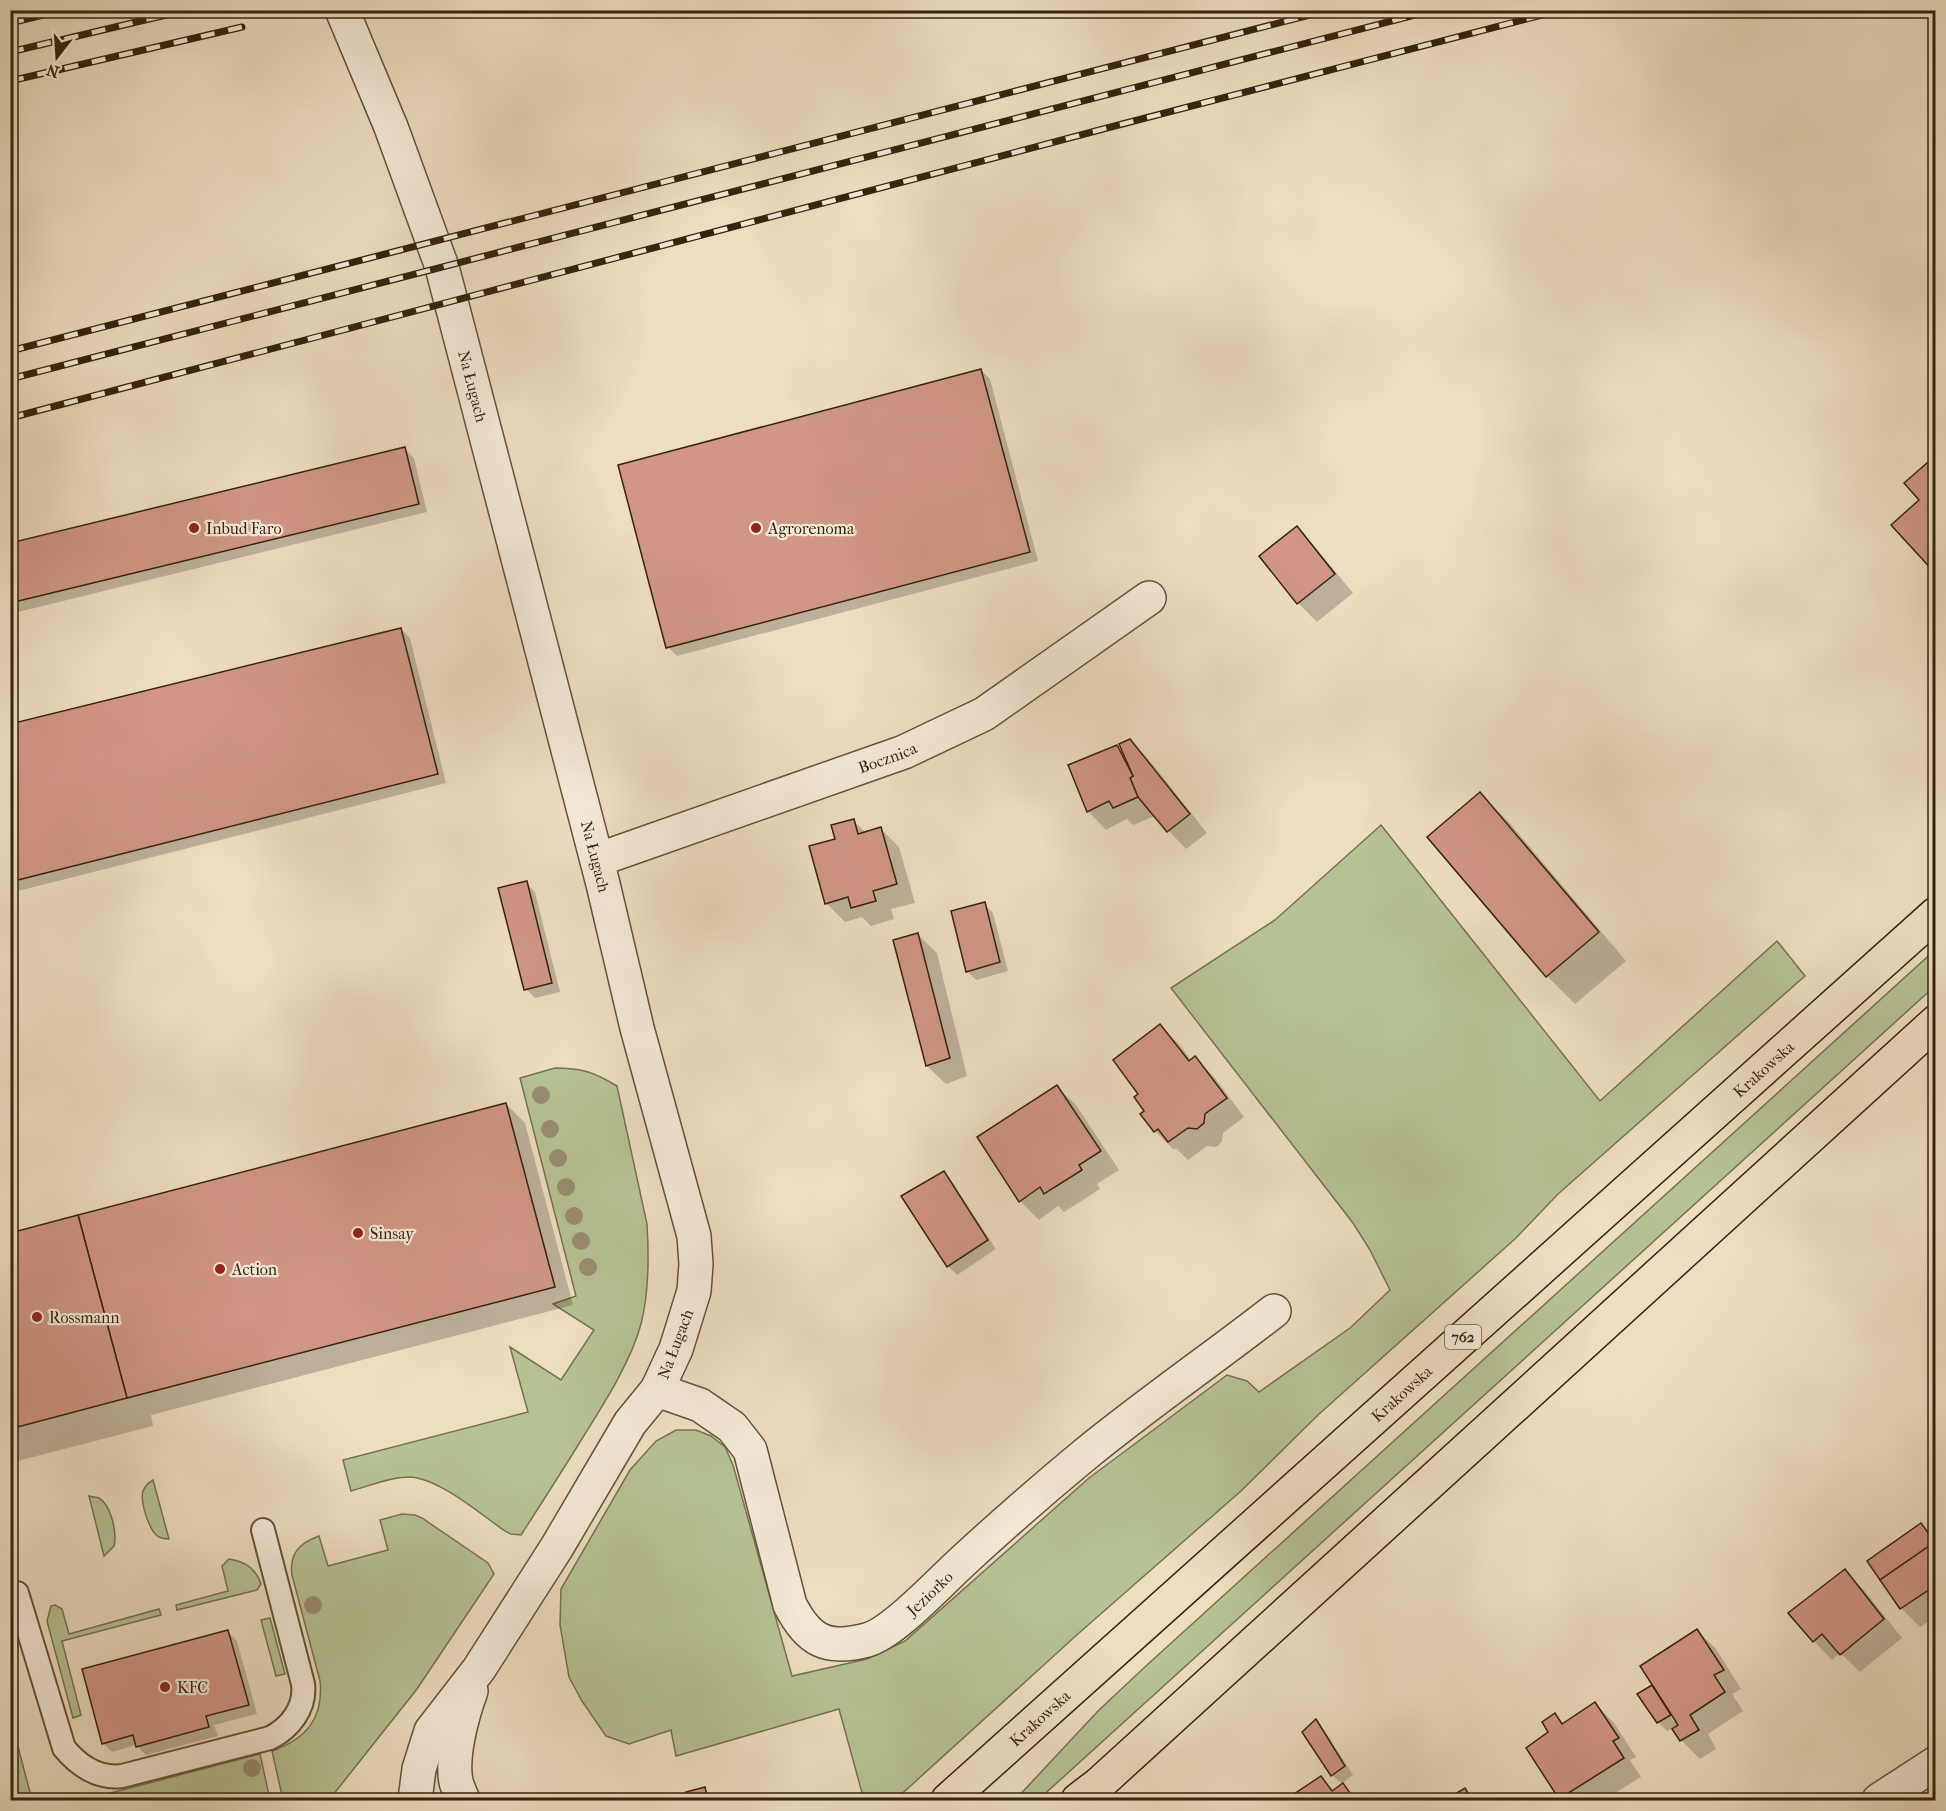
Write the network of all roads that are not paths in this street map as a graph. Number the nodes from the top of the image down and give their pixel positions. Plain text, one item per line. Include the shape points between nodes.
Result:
1 (342, 10) edge
2 (1149, 598) dead end
3 (597, 860) junction
4 (1935, 914) edge
5 (1935, 1022) edge
6 (1274, 1311) dead end
7 (657, 1390) junction
8 (263, 1530) dead end
9 (17, 1593) dead end
10 (479, 1669) junction
11 (1935, 1763) edge
12 (415, 1800) edge
13 (463, 1800) edge
14 (948, 1800) edge
15 (1078, 1800) edge
16 (1879, 1800) edge

1 - 3 street, Na Ługach via 391,126 442,267
2 - 3 street, Bocznica via 984,714 904,752
3 - 7 street, Na Ługach via 637,1028 694,1236 694,1291 676,1349
4 - 14 main road, Krakowska / 762
5 - 15 main road
6 - 7 street, Jeziorko via 1083,1457 888,1630 868,1640 847,1643 829,1643 813,1637 790,1605 750,1450 732,1427 700,1405
7 - 10 street, Na Ługach via 630,1423
8 - 9 lane via 303,1684 303,1698 295,1716 270,1738 116,1777 76,1761 64,1748
10 - 12 street, Na Ługach via 431,1731 419,1769
10 - 13 street, Na Ługach via 460,1721 456,1781
11 - 16 street

